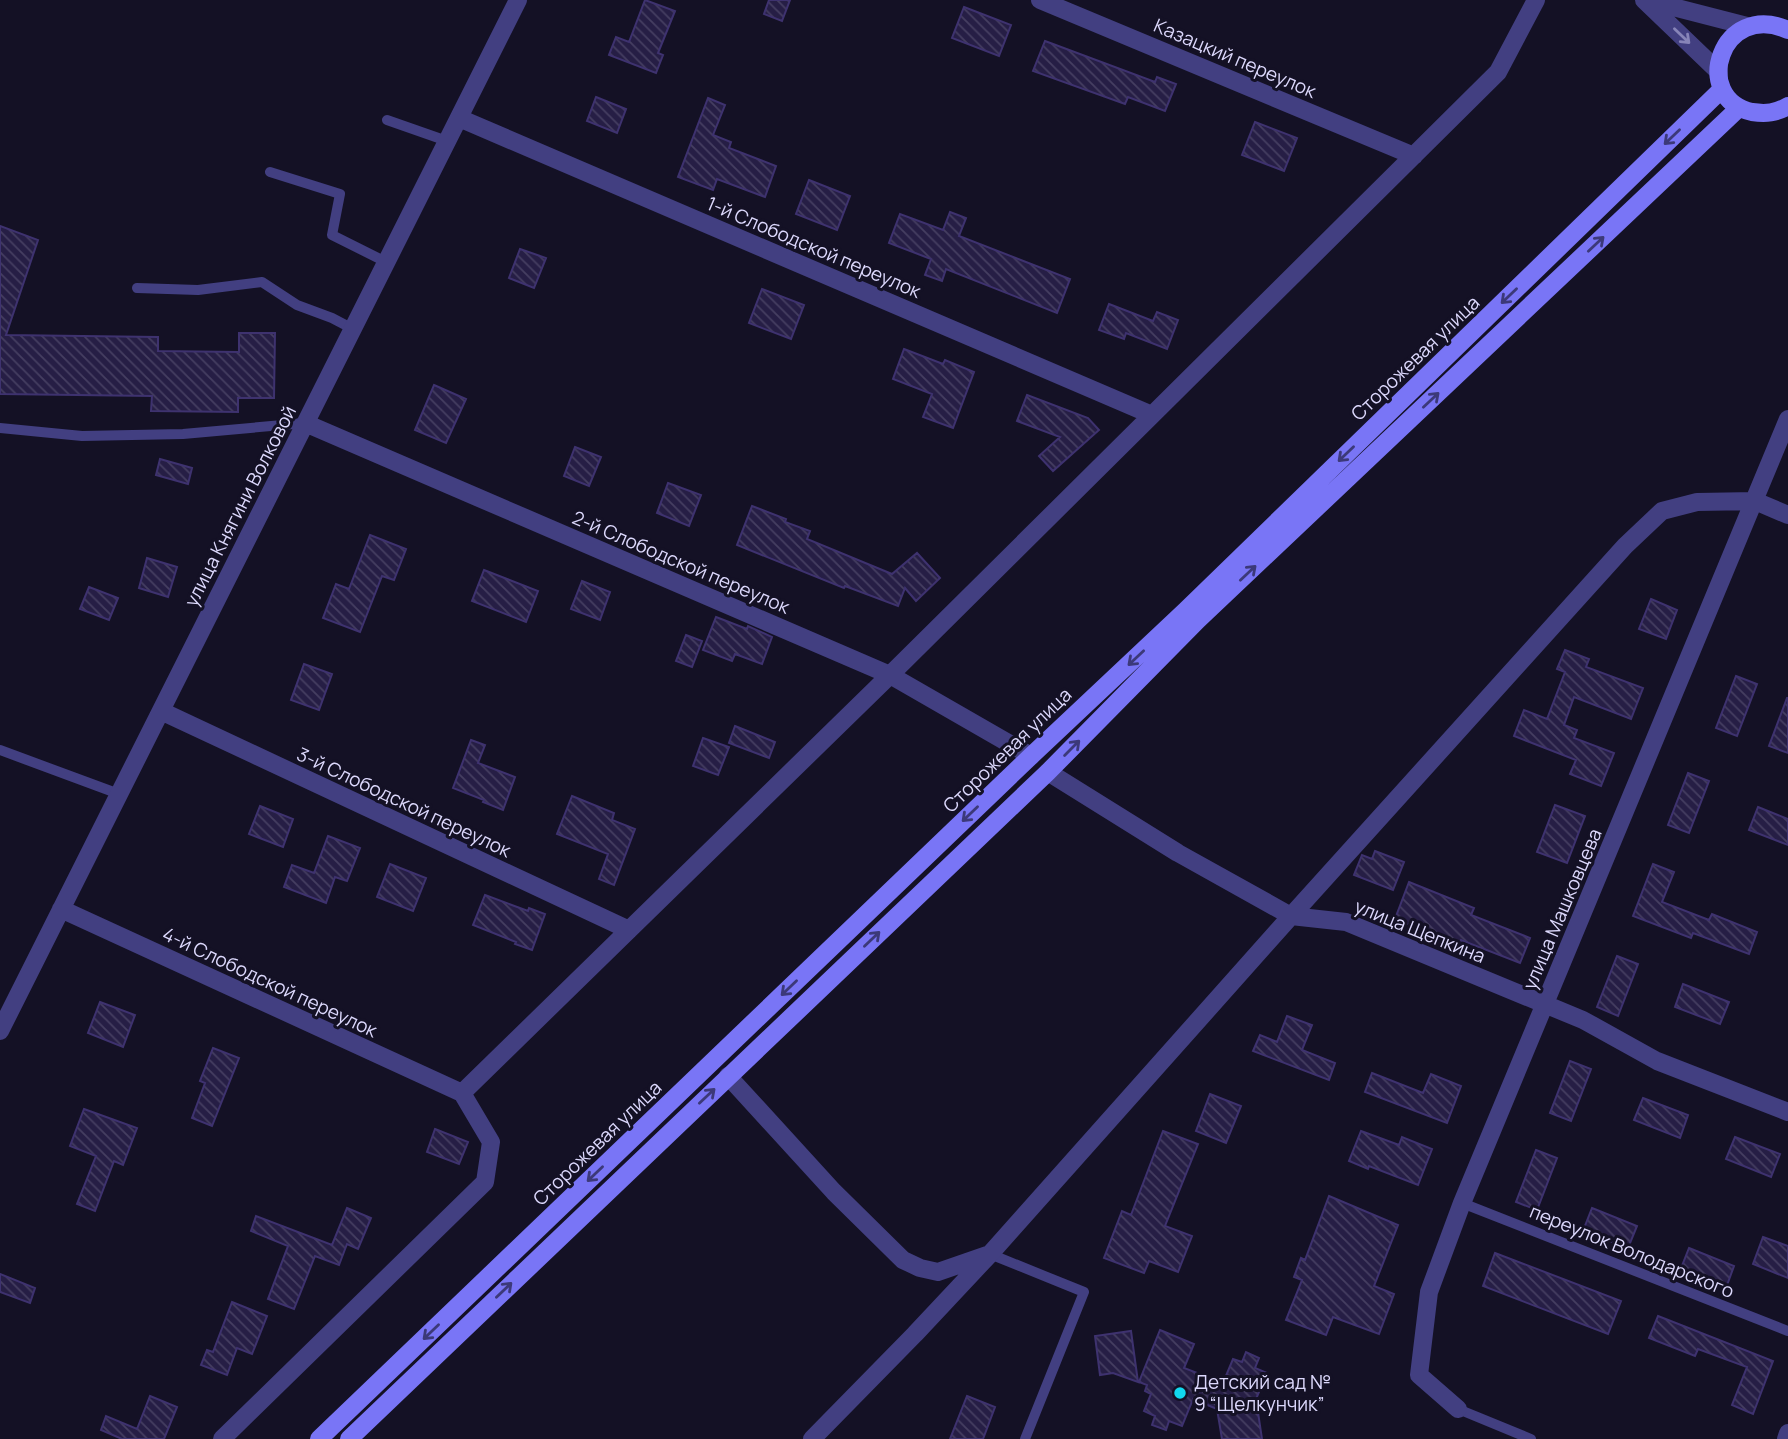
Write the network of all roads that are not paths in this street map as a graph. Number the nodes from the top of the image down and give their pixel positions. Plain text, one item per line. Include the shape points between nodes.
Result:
1 (518, 0) edge
2 (1040, 0) edge
3 (1536, 0) edge
4 (1645, 0) edge
5 (1784, 25) edge
6 (1747, 26) junction
7 (1720, 81) junction
8 (1788, 106) edge
9 (1739, 108) junction
10 (1763, 114) junction
11 (1788, 114) edge
12 (459, 118) junction
13 (387, 120) dead end
14 (447, 141) junction
15 (1415, 156) junction
16 (270, 172) dead end
17 (386, 262) junction
18 (137, 288) dead end
19 (353, 329) junction
20 (1152, 415) junction
21 (1788, 419) edge
22 (305, 424) junction
23 (0, 428) edge
24 (1755, 501) junction
25 (1788, 514) edge
26 (891, 675) junction
27 (161, 711) junction
28 (0, 750) edge
29 (1031, 756) junction
30 (1048, 772) junction
31 (119, 793) junction
32 (61, 909) junction
33 (1291, 916) junction
34 (629, 930) junction
35 (1546, 1004) junction
36 (0, 1031) edge
37 (728, 1076) junction
38 (462, 1093) junction
39 (1788, 1112) edge
40 (1462, 1203) junction
41 (990, 1254) junction
42 (1788, 1331) edge
43 (1458, 1409) joint
44 (1788, 1433) edge
45 (222, 1439) edge
46 (319, 1439) edge
47 (349, 1439) edge
48 (812, 1439) edge
49 (1025, 1439) edge
50 (1531, 1439) edge
51 (1786, 1439) edge

1 - 12 street, улица Княгини Волковой
2 - 15 street, Казацкий переулок
3 - 15 street via 1498,72
4 - 6 street
4 -> 7 street
5 - 6 main road
6 - 7 main road via 1722,52
7 - 9 main road
7 -> 29 main road, Сторожевая улица via 1195,601
8 - 10 main road
9 - 10 main road
30 -> 9 main road via 1198,620
10 - 11 street
12 - 14 street, улица Княгини Волковой
12 - 20 street, 1-й Слободской переулок
13 - 14 lane
14 - 17 street, улица Княгини Волковой
15 - 20 street
16 - 17 lane via 340,194 332,234
17 - 19 street, улица Княгини Волковой
18 - 19 lane via 198,290 262,282 298,305
19 - 22 street, улица Княгини Волковой
20 - 26 street
21 - 24 street, улица Машковцева
22 - 23 lane via 82,436
22 - 26 street, 2-й Слободской переулок
22 - 27 street, улица Княгини Волковой
24 - 25 street
24 - 33 street via 1697,502 1662,511
24 - 35 street, улица Машковцева
26 - 29 street, 2-й Слободской переулок
26 - 34 street
27 - 31 street, улица Княгини Волковой
27 - 34 street, 3-й Слободской переулок
28 - 31 lane
29 -> 46 main road, Сторожевая улица
30 - 33 street, улица Щепкина
37 -> 30 main road
31 - 32 street, улица Княгини Волковой
32 - 36 street, улица Княгини Волковой
32 - 38 street, 4-й Слободской переулок
33 - 35 street, улица Щепкина via 1346,922
33 - 41 street
34 - 38 street
35 - 39 street, улица Щепкина via 1657,1061
35 - 40 street, улица Машковцева
37 - 41 street via 834,1192 903,1259 938,1272
47 -> 37 main road
38 - 45 street via 491,1142 485,1182
40 - 42 lane, переулок Володарского
40 - 43 street, улица Машковцева via 1429,1292 1419,1375
41 - 48 street
41 - 49 lane via 1084,1292
43 - 50 lane
44 - 51 street

